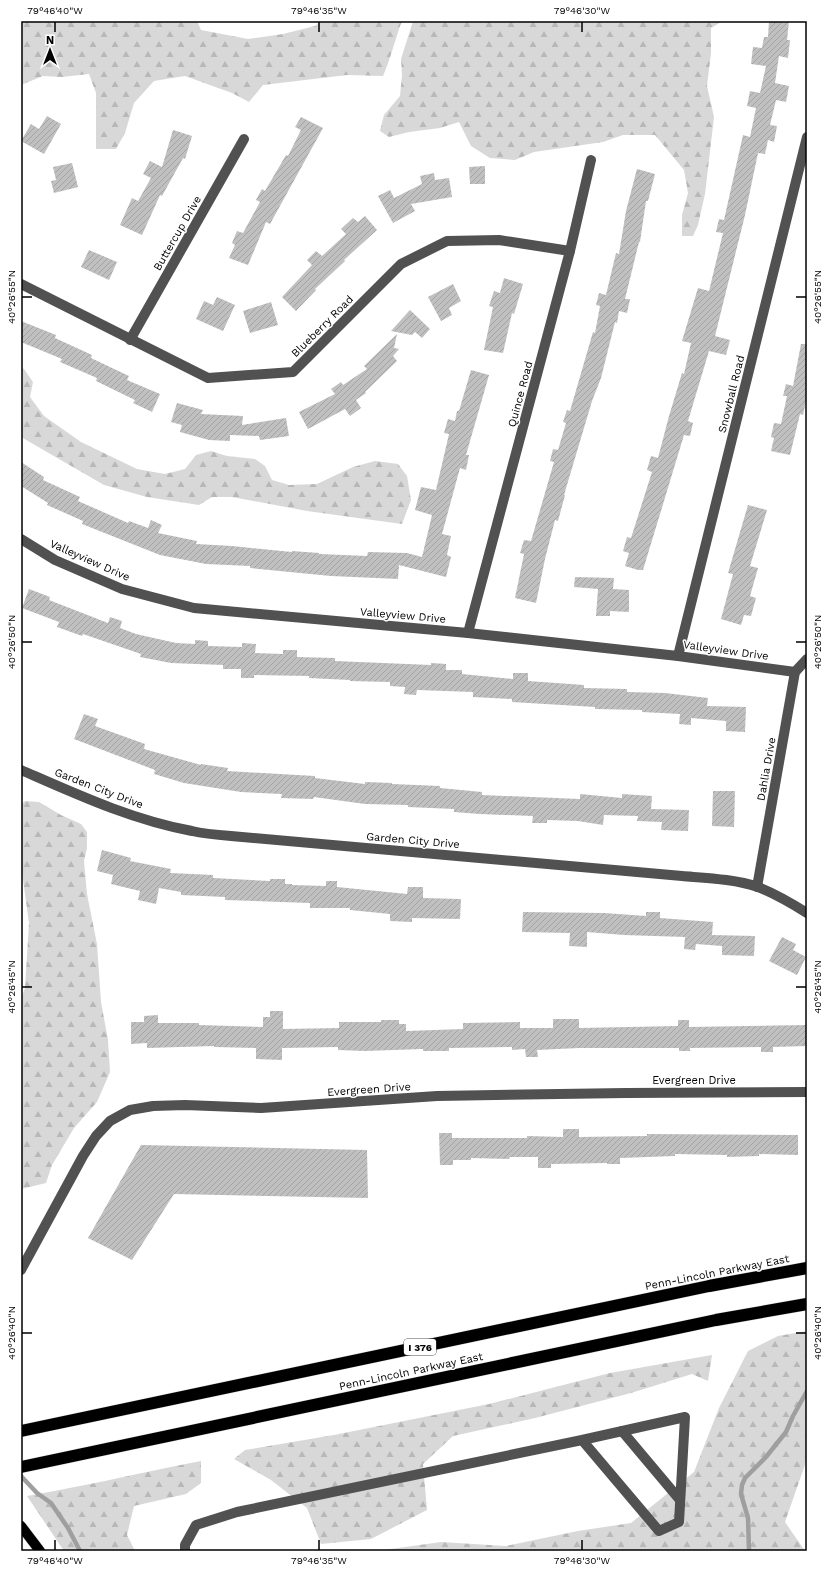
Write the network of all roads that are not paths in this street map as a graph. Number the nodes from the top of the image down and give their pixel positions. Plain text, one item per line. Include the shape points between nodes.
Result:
1 (807, 137) edge
2 (244, 139) dead end
3 (591, 160) dead end
4 (570, 251) junction
5 (21, 284) edge
6 (130, 340) junction
7 (21, 539) edge
8 (468, 633) junction
9 (678, 656) junction
10 (807, 659) edge
11 (795, 672) junction
12 (21, 770) edge
13 (757, 887) junction
14 (807, 913) edge
15 (807, 1092) edge
16 (807, 1268) edge
17 (21, 1270) edge
18 (807, 1304) edge
19 (21, 1431) edge
20 (622, 1431) junction
21 (582, 1440) junction
22 (21, 1467) edge
23 (680, 1500) junction
24 (21, 1526) edge
25 (40, 1551) edge
26 (185, 1551) edge

1 - 9 street, Snowball Road
2 - 6 street, Buttercup Drive
3 - 4 street, Quince Road
4 - 6 street, Blueberry Road via 499,240 447,240 401,264 293,372 208,378
4 - 8 street, Quince Road
5 - 6 street, Blueberry Road
7 - 8 street, Valleyview Drive via 55,560 122,589 194,608
8 - 9 street, Valleyview Drive
9 - 11 street, Valleyview Drive
10 - 11 street
11 - 13 street, Dahlia Drive
12 - 13 street, Garden City Drive via 117,810 192,831 682,876
13 - 14 street, Garden City Drive
15 - 17 street, Evergreen Drive via 437,1096 261,1108 185,1105 130,1110 110,1121 96,1136
16 - 19 highway, Penn-Lincoln Parkway East / I 376 via 701,1287
18 - 22 highway, Penn-Lincoln Parkway East via 716,1320
20 - 21 street
20 - 23 street
20 - 23 street via 685,1417
21 - 23 street via 659,1531 679,1522
21 - 26 street via 237,1512 196,1526 185,1545
24 - 25 main road

